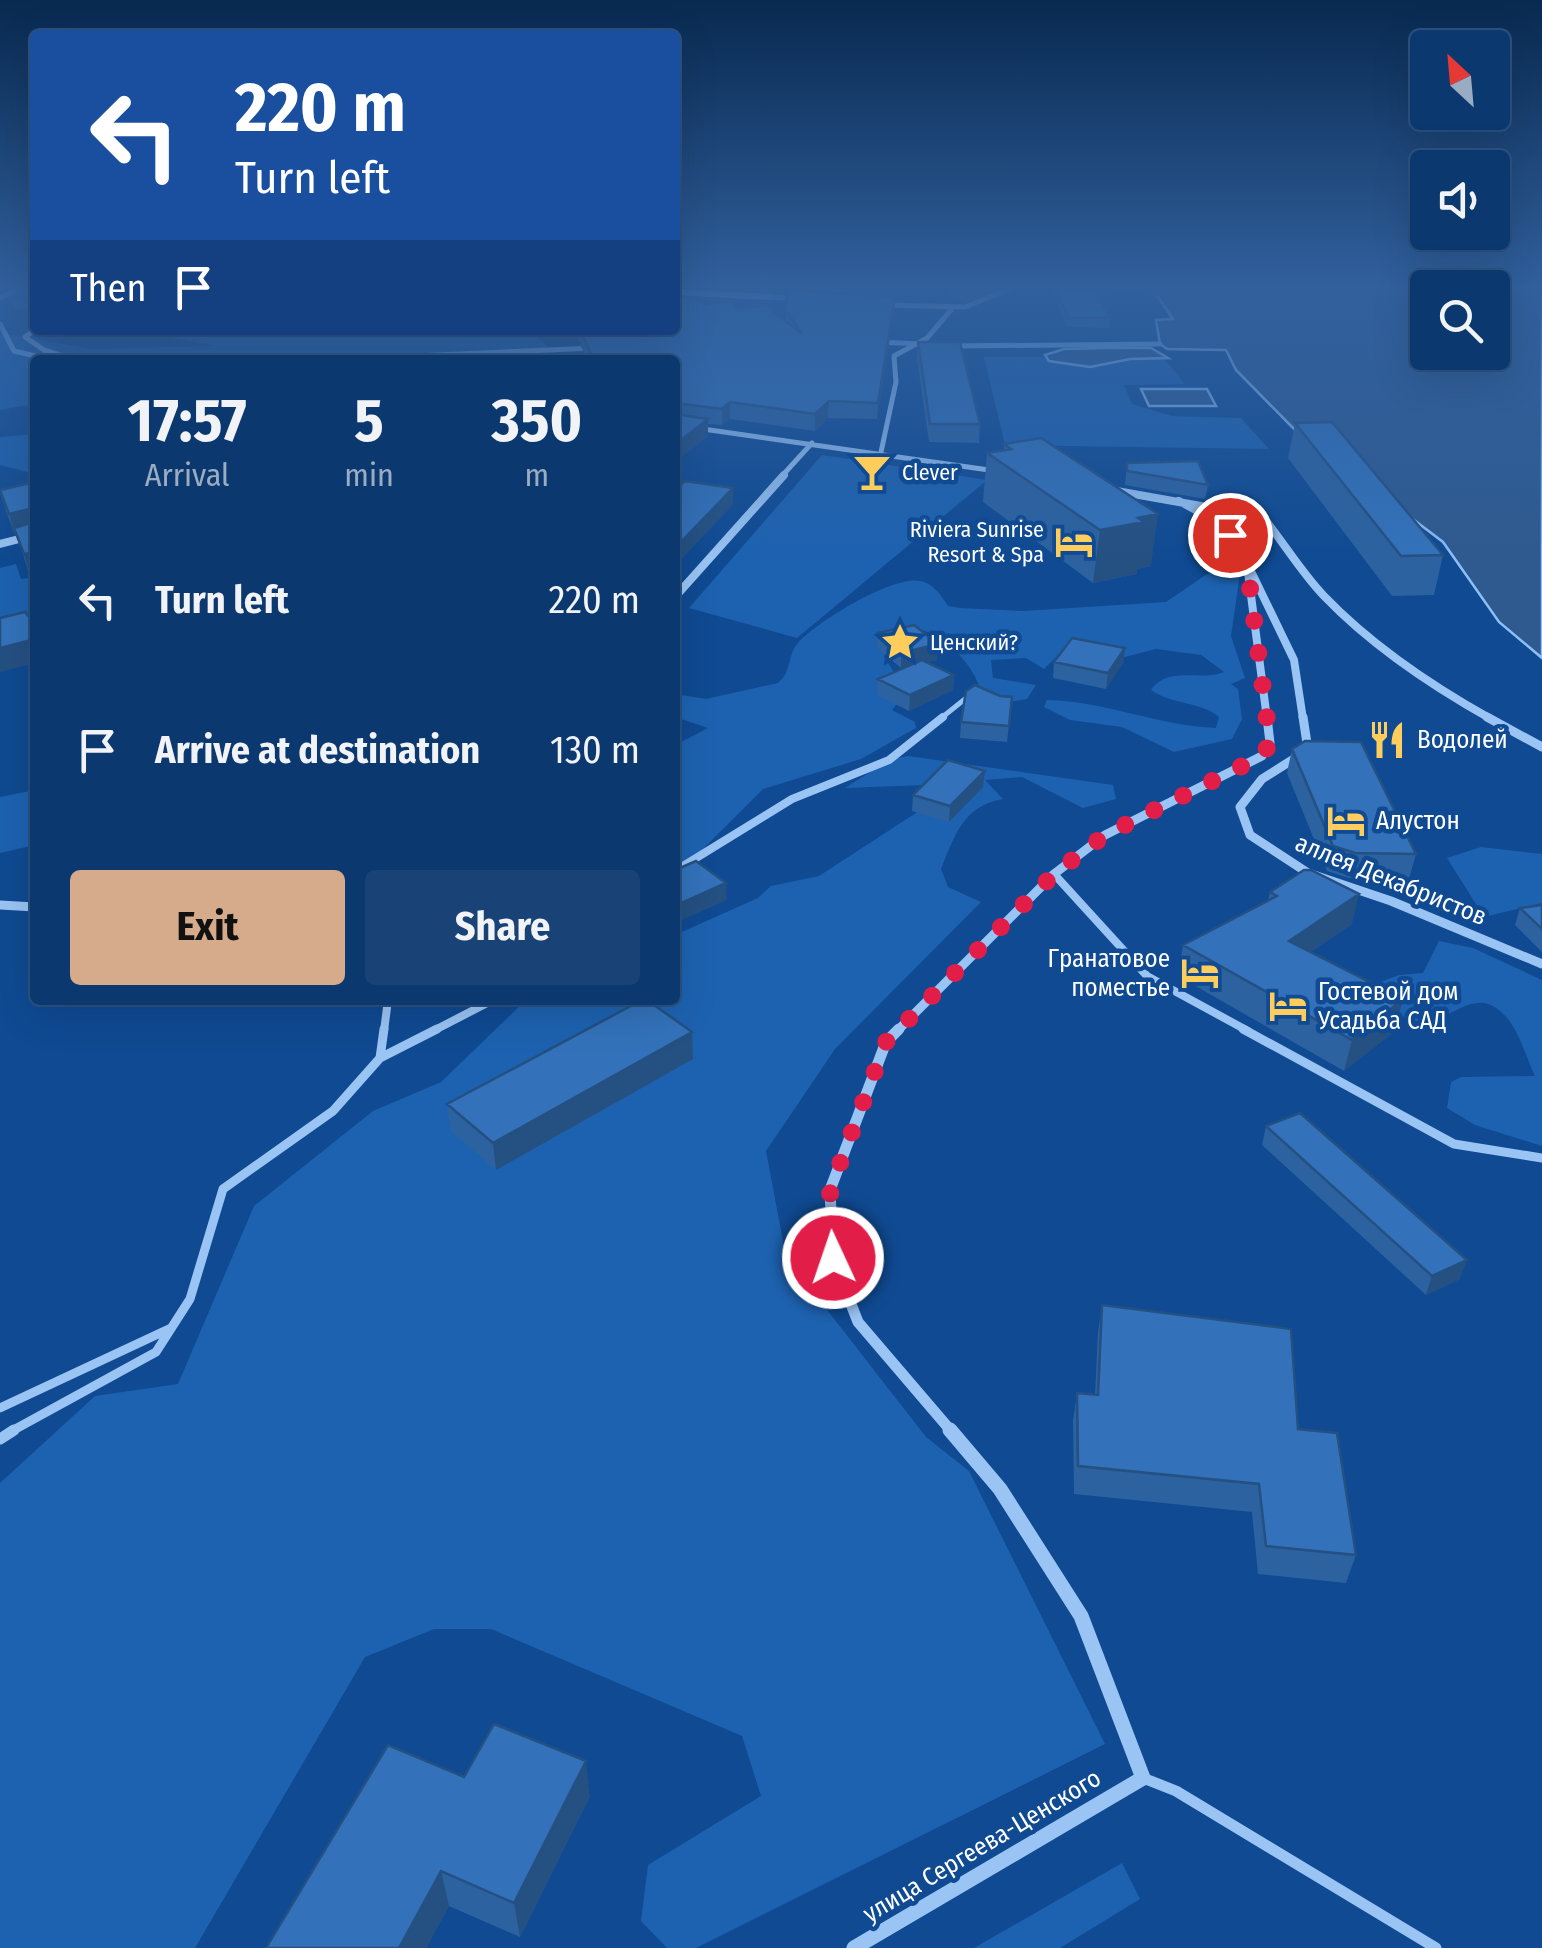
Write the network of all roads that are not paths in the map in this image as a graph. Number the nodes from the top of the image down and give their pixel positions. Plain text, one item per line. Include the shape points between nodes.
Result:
1 (896, 379) edge
2 (680, 426) edge
3 (812, 444) junction
4 (881, 452) junction
5 (1012, 473) edge
6 (1105, 489) edge
7 (1179, 501) junction
8 (30, 537) edge
9 (0, 544) edge
10 (1245, 562) junction
11 (680, 591) edge
12 (970, 695) edge
13 (1542, 748) edge
14 (680, 869) edge
15 (1054, 874) junction
16 (0, 905) edge
17 (30, 907) edge
18 (1542, 964) edge
19 (387, 1005) edge
20 (483, 1005) edge
21 (380, 1058) junction
22 (1542, 1158) edge
23 (171, 1328) junction
24 (0, 1408) edge
25 (0, 1439) edge
26 (1143, 1778) junction
27 (854, 1948) edge
28 (1436, 1948) edge

1 - 4 street
2 - 3 street
3 - 4 street
3 - 11 street
4 - 5 street
6 - 7 street
7 - 10 street via 1216,521 1245,549
7 - 13 street via 1262,518 1324,596 1396,657
8 - 9 street
10 - 15 street via 1270,743 1262,756 1105,835
10 - 18 street, аллея Декабристов via 1294,660 1308,750 1253,783 1240,806 1250,836 1308,873
12 - 14 lane via 889,760 792,798
15 - 22 lane via 1148,976 1454,1144
15 - 26 street via 886,1042 830,1190 833,1258 858,1322 1000,1488 1081,1616
16 - 17 street
19 - 21 lane
20 - 21 lane
21 - 23 lane via 333,1111 223,1189 190,1299
23 - 24 lane
23 - 25 lane via 156,1352
26 - 27 street, улица Сергеева-Ценского
26 - 28 lane via 1176,1791

